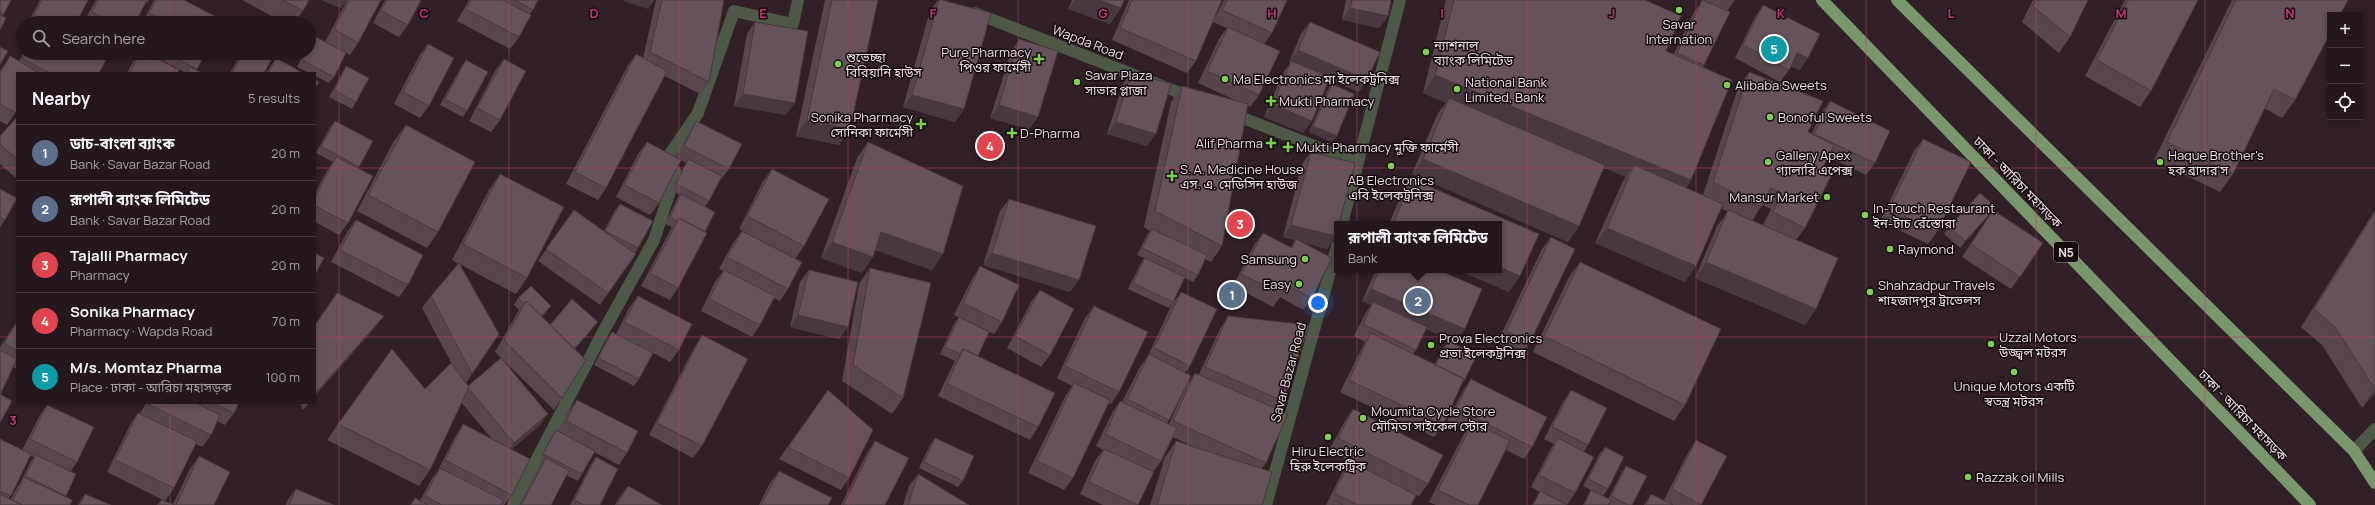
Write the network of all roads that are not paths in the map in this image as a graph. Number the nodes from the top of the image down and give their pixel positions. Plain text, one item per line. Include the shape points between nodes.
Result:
1 (798, 0) edge
2 (1400, 0) edge
3 (1822, 0) edge
4 (1897, 0) edge
5 (964, 9) edge
6 (1202, 102) edge
7 (1217, 108) edge
8 (1358, 163) junction
9 (1343, 221) edge
10 (1334, 257) edge
11 (2375, 429) edge
12 (2354, 451) junction
13 (2375, 483) edge
14 (513, 505) edge
15 (1266, 505) edge
16 (2310, 505) edge

1 - 14 street via 793,24 734,10 698,113 666,160 676,173 654,240
2 - 8 street
3 - 16 highway, ঢাকা - আরিচা মহাসড়ক / N5
4 - 12 highway
5 - 6 street, Wapda Road
7 - 8 street
8 - 9 street
10 - 15 street, Savar Bazar Road
11 - 12 street
12 - 13 highway

